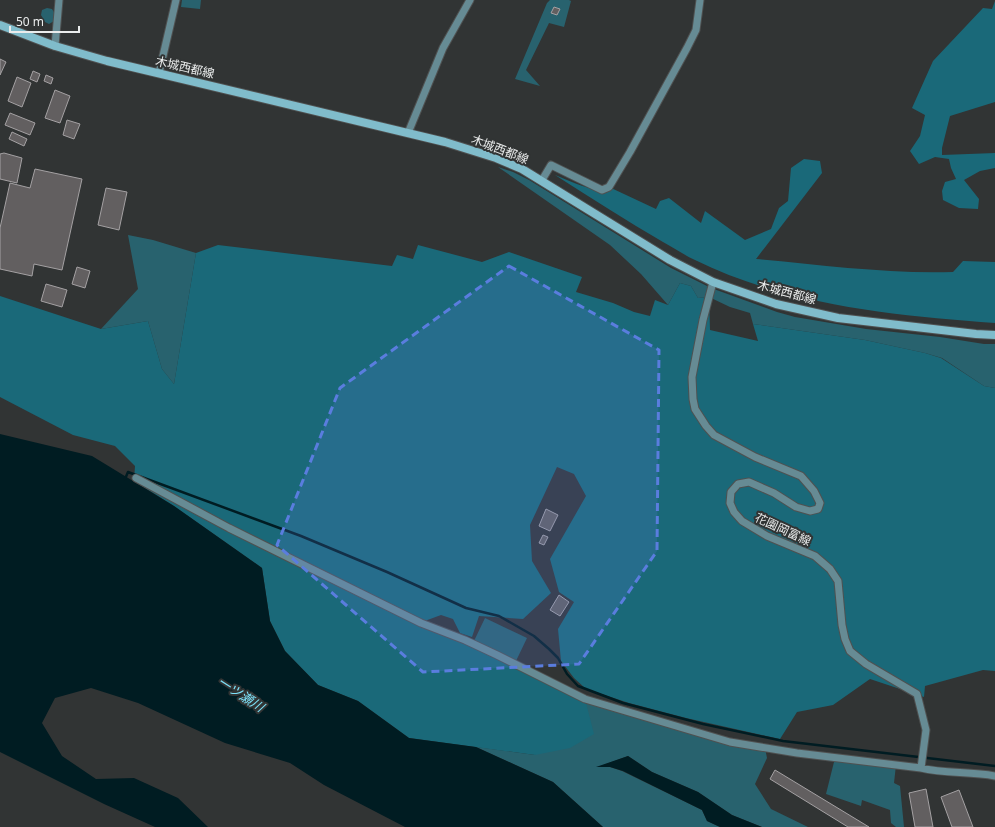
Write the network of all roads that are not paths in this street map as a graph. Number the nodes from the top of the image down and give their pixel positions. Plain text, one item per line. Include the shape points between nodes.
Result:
1 (59, 0) edge
2 (176, 0) edge
3 (470, 0) edge
4 (700, 0) edge
5 (0, 25) edge
6 (55, 46) junction
7 (160, 74) junction
8 (408, 133) junction
9 (542, 180) junction
10 (713, 282) junction
11 (995, 335) edge
12 (136, 478) dead end
13 (921, 768) junction
14 (995, 776) edge

1 - 6 street
2 - 7 street
3 - 8 street via 443,48
4 - 9 street via 696,30 609,187 602,190 551,165
5 - 6 main road, 木城西都線
6 - 7 main road, 木城西都線
7 - 8 main road, 木城西都線
8 - 9 main road, 木城西都線 via 496,158
9 - 10 main road, 木城西都線 via 670,260
10 - 11 main road, 木城西都線 via 776,304 838,318
10 - 13 street, 花園岡富線 via 692,377 695,409 714,435 755,457 801,476 820,503 818,509 810,511 796,508 774,493 749,482 738,484 731,492 730,503 742,521 767,536 815,556 830,568 838,581 842,625 850,651 866,664 917,694 926,730
12 - 13 street via 229,528 421,623 465,640 585,699 730,742
13 - 14 street

